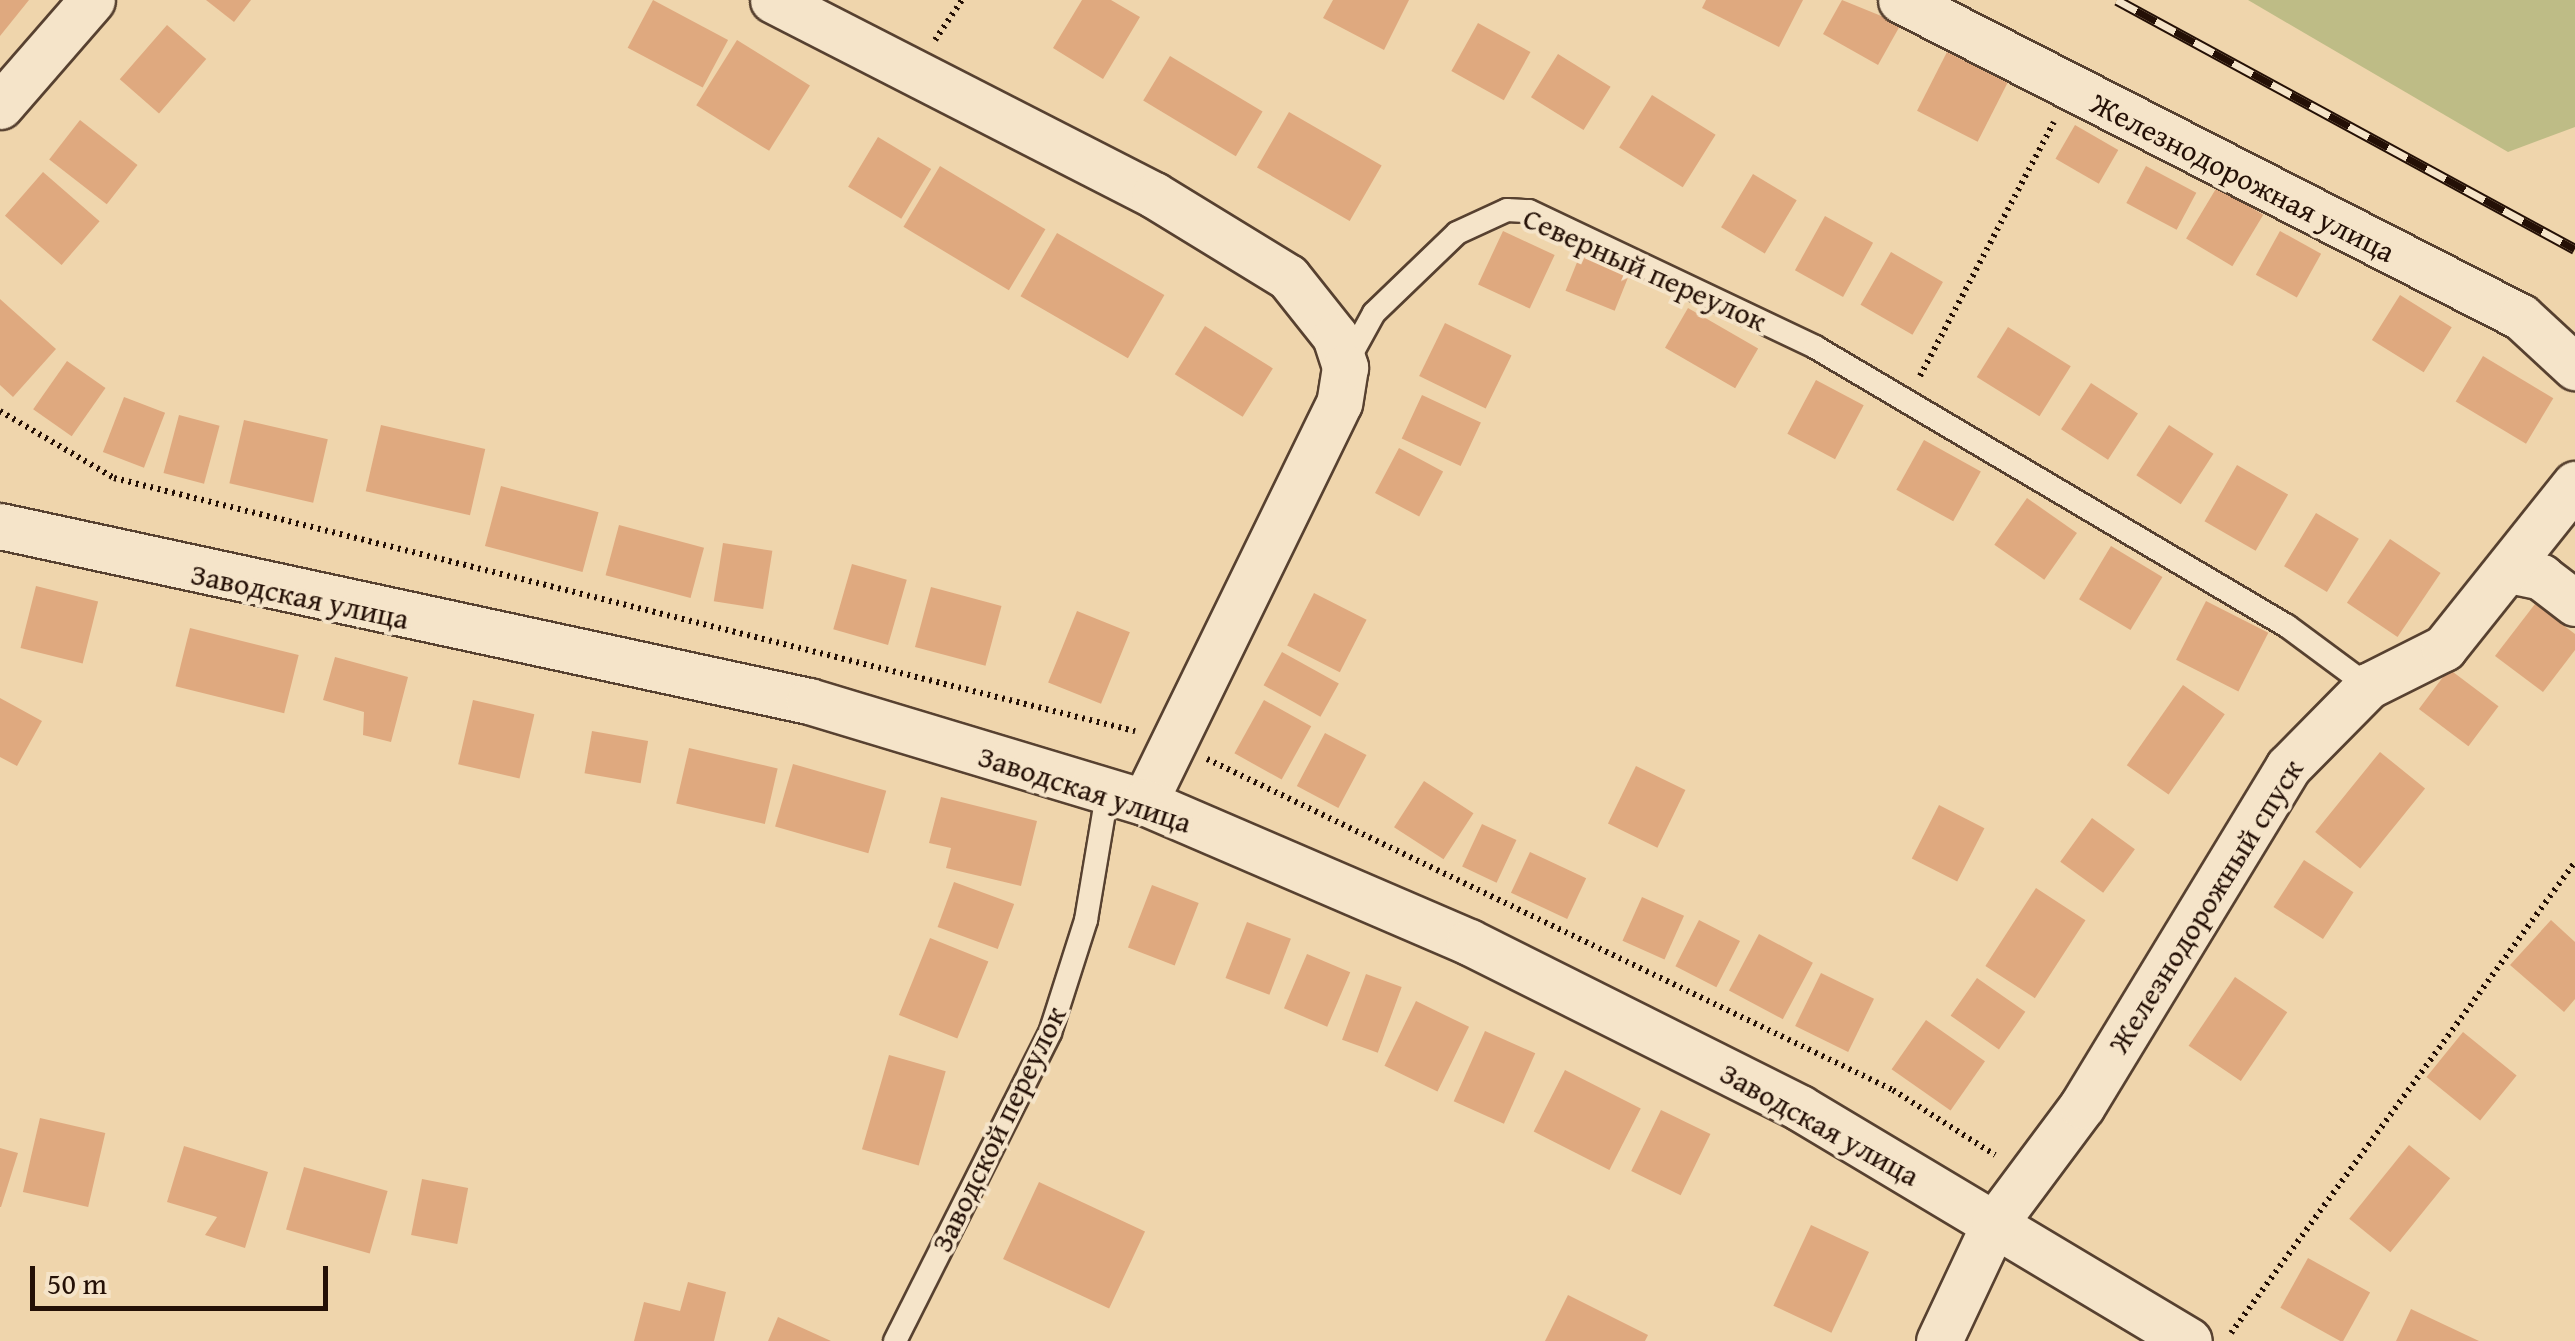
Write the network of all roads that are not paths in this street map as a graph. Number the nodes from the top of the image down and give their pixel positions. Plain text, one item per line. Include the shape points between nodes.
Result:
1 (92, 0) edge
2 (773, 0) edge
3 (1901, 0) edge
4 (0, 106) edge
5 (1345, 367) junction
6 (2575, 367) edge
7 (2575, 484) edge
8 (0, 526) edge
9 (2509, 570) junction
10 (2575, 603) edge
11 (2368, 686) junction
12 (1126, 798) junction
13 (1994, 1224) junction
14 (895, 1341) edge
15 (1939, 1341) edge
16 (2189, 1341) edge

1 - 4 street
2 - 5 street via 1154,195 1288,277 1318,308
3 - 6 street, Железнодорожная улица via 2521,317
5 - 11 lane, Северный переулок via 1374,313 1414,270 1483,219 1529,211 1815,347 2287,626
5 - 12 street, Заводской переулок via 1316,456
7 - 9 street, Железнодорожный спуск
8 - 12 street, Заводская улица via 810,701
9 - 10 street via 2541,578
9 - 11 street, Железнодорожный спуск via 2444,648
11 - 13 street, Железнодорожный спуск via 2288,767 2082,1106
12 - 13 street, Заводская улица via 1470,942 1800,1108
12 - 14 lane, Заводской переулок via 1050,1033
13 - 15 street, Железнодорожный спуск
13 - 16 street, Заводская улица

